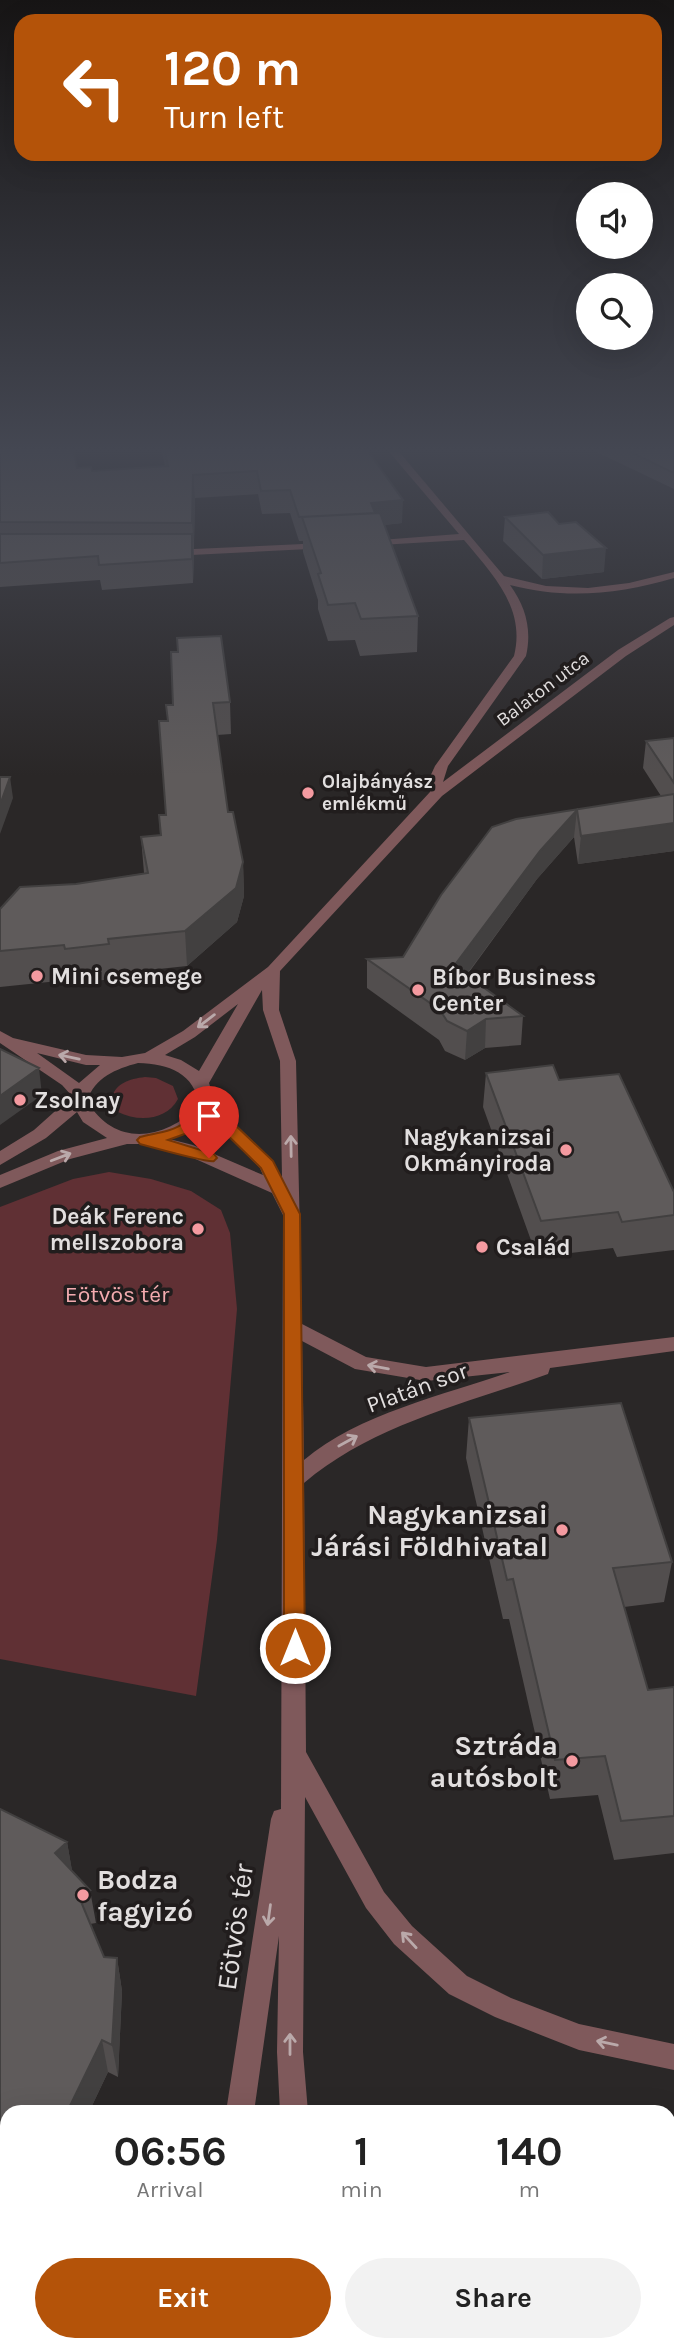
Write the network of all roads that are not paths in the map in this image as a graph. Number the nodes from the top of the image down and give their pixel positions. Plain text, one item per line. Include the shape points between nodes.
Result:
1 (483, 557) edge
2 (674, 575) edge
3 (501, 579) junction
4 (674, 620) edge
5 (438, 793) junction
6 (267, 975) junction
7 (6, 1039) edge
8 (149, 1058) junction
9 (128, 1061) junction
10 (202, 1082) junction
11 (79, 1098) junction
12 (208, 1107) junction
13 (125, 1139) junction
14 (145, 1140) junction
15 (0, 1159) edge
16 (0, 1182) edge
17 (279, 1189) junction
18 (292, 1214) junction
19 (292, 1327) junction
20 (674, 1344) edge
21 (567, 1359) junction
22 (293, 1481) junction
23 (293, 1750) junction
24 (674, 2057) edge
25 (241, 2105) edge
26 (294, 2105) edge

1 - 3 street
2 - 3 street via 595,593 542,589
3 - 5 street via 519,611 524,646 442,766 436,779
4 - 5 street, Balaton utca via 622,653
5 - 6 street, Balaton utca
6 -> 8 street
6 - 10 street
18 -> 6 street via 288,1061 270,1012
9 -> 7 street via 86,1060
7 - 11 street via 68,1082
8 - 9 street
8 - 10 street via 179,1064
9 - 11 street via 97,1074
10 - 12 street
11 - 13 street via 90,1122
11 - 15 street via 40,1134
12 - 14 street via 178,1133
12 - 17 street, Eötvös tér via 267,1165
13 - 14 street
16 -> 13 street via 64,1155
14 - 17 street via 187,1149
17 - 18 street, Eötvös tér
18 - 19 street, Eötvös tér
21 -> 19 street, Platán sor via 426,1374 362,1364
19 - 22 street, Eötvös tér
20 - 21 street, Platán sor
22 -> 21 street, Platán sor via 351,1439
22 - 23 street, Eötvös tér
24 -> 23 street via 579,2037 503,2008 458,1985 429,1962 375,1900
23 -> 25 street, Eötvös tér
26 -> 23 street, Eötvös tér

